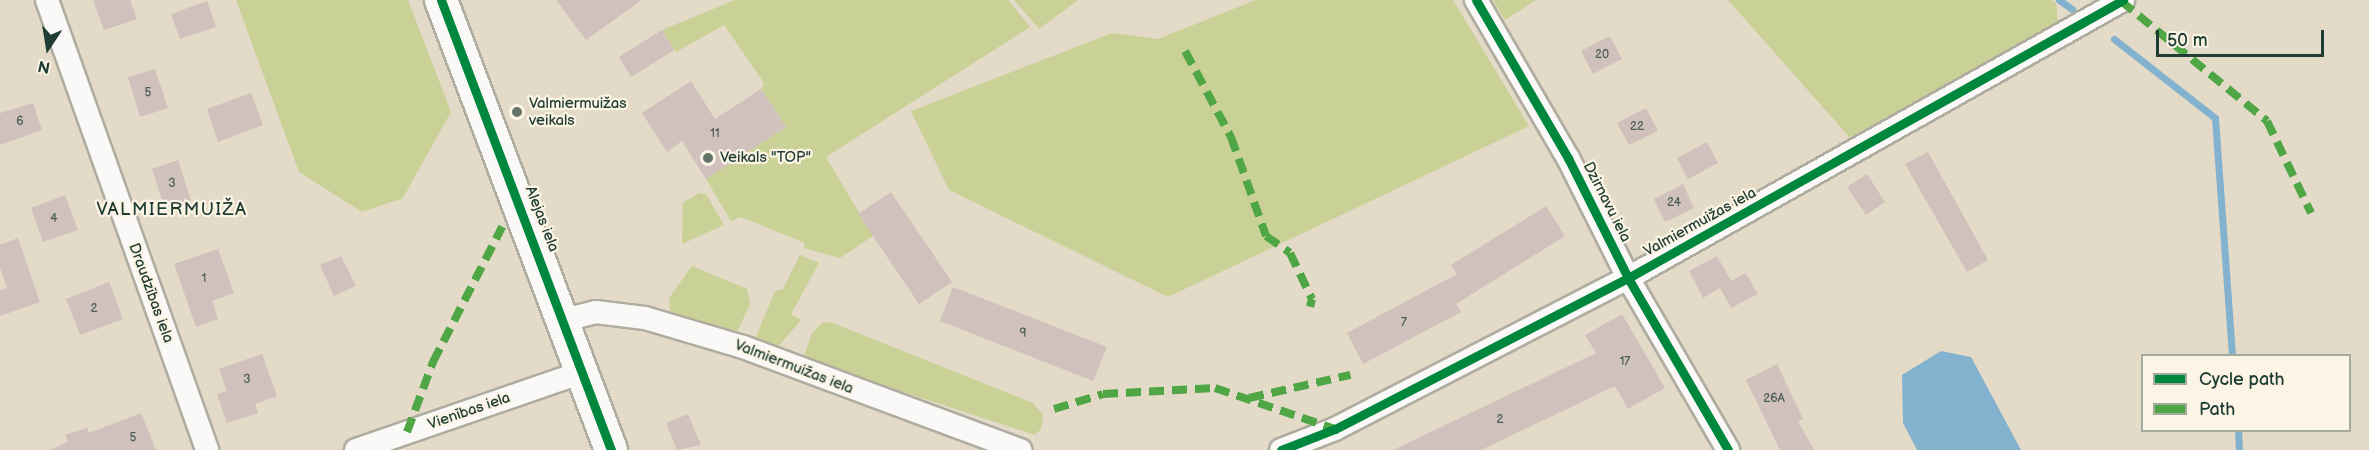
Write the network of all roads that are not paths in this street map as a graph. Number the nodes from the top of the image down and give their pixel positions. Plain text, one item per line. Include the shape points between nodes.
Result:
1 (47, 0) edge
2 (441, 0) edge
3 (1476, 0) edge
4 (2123, 0) edge
5 (1628, 278) junction
6 (564, 320) junction
7 (582, 372) junction
8 (1306, 446) edge
9 (207, 450) edge
10 (357, 450) edge
11 (611, 450) edge
12 (1020, 450) edge
13 (1281, 450) edge
14 (1728, 450) edge

1 - 9 street, Draudzības iela
2 - 6 main road, Alejas iela
3 - 5 street, Dzirnavu iela via 1568,158
4 - 5 street, Valmiermuižas iela
5 - 8 street, Valmiermuižas iela
5 - 14 street, Dzirnavu iela
6 - 7 main road, Alejas iela
6 - 12 street, Valmiermuižas iela via 596,312 645,318 743,347
7 - 10 street, Vienības iela
7 - 11 main road, Alejas iela
8 - 13 street, Valmiermuižas iela

